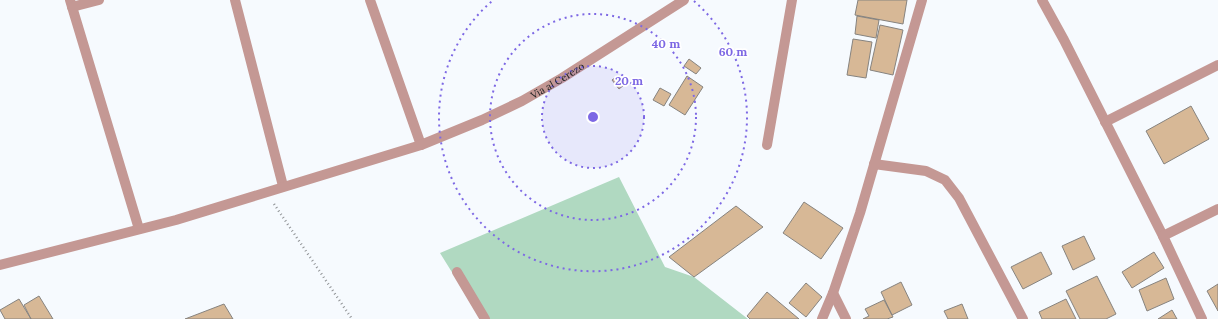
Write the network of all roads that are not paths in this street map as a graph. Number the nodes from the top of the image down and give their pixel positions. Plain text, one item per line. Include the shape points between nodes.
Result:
1 (99, 0) edge
2 (235, 0) edge
3 (370, 0) edge
4 (684, 0) edge
5 (792, 0) edge
6 (922, 0) edge
7 (1042, 0) edge
8 (71, 3) edge
9 (1218, 65) edge
10 (1105, 122) junction
11 (421, 145) junction
12 (767, 145) dead end
13 (874, 164) junction
14 (283, 186) junction
15 (1218, 209) edge
16 (139, 229) junction
17 (1163, 236) junction
18 (0, 265) edge
19 (457, 272) dead end
20 (833, 293) junction
21 (485, 319) edge
22 (822, 319) edge
23 (846, 319) edge
24 (1023, 319) edge
25 (1202, 319) edge

1 - 8 street
2 - 14 street
3 - 11 street
4 - 11 street, Via al Cerezo via 522,102
5 - 12 street
6 - 13 street
7 - 10 street
8 - 16 street
9 - 10 street
10 - 17 street
11 - 14 street, Via al Cerezo
13 - 20 street
13 - 24 street via 926,171 945,180 959,198
14 - 16 street, Via al Cerezo
15 - 17 street
16 - 18 street, Via al Cerezo
17 - 25 street
19 - 21 street
20 - 22 street
20 - 23 street

